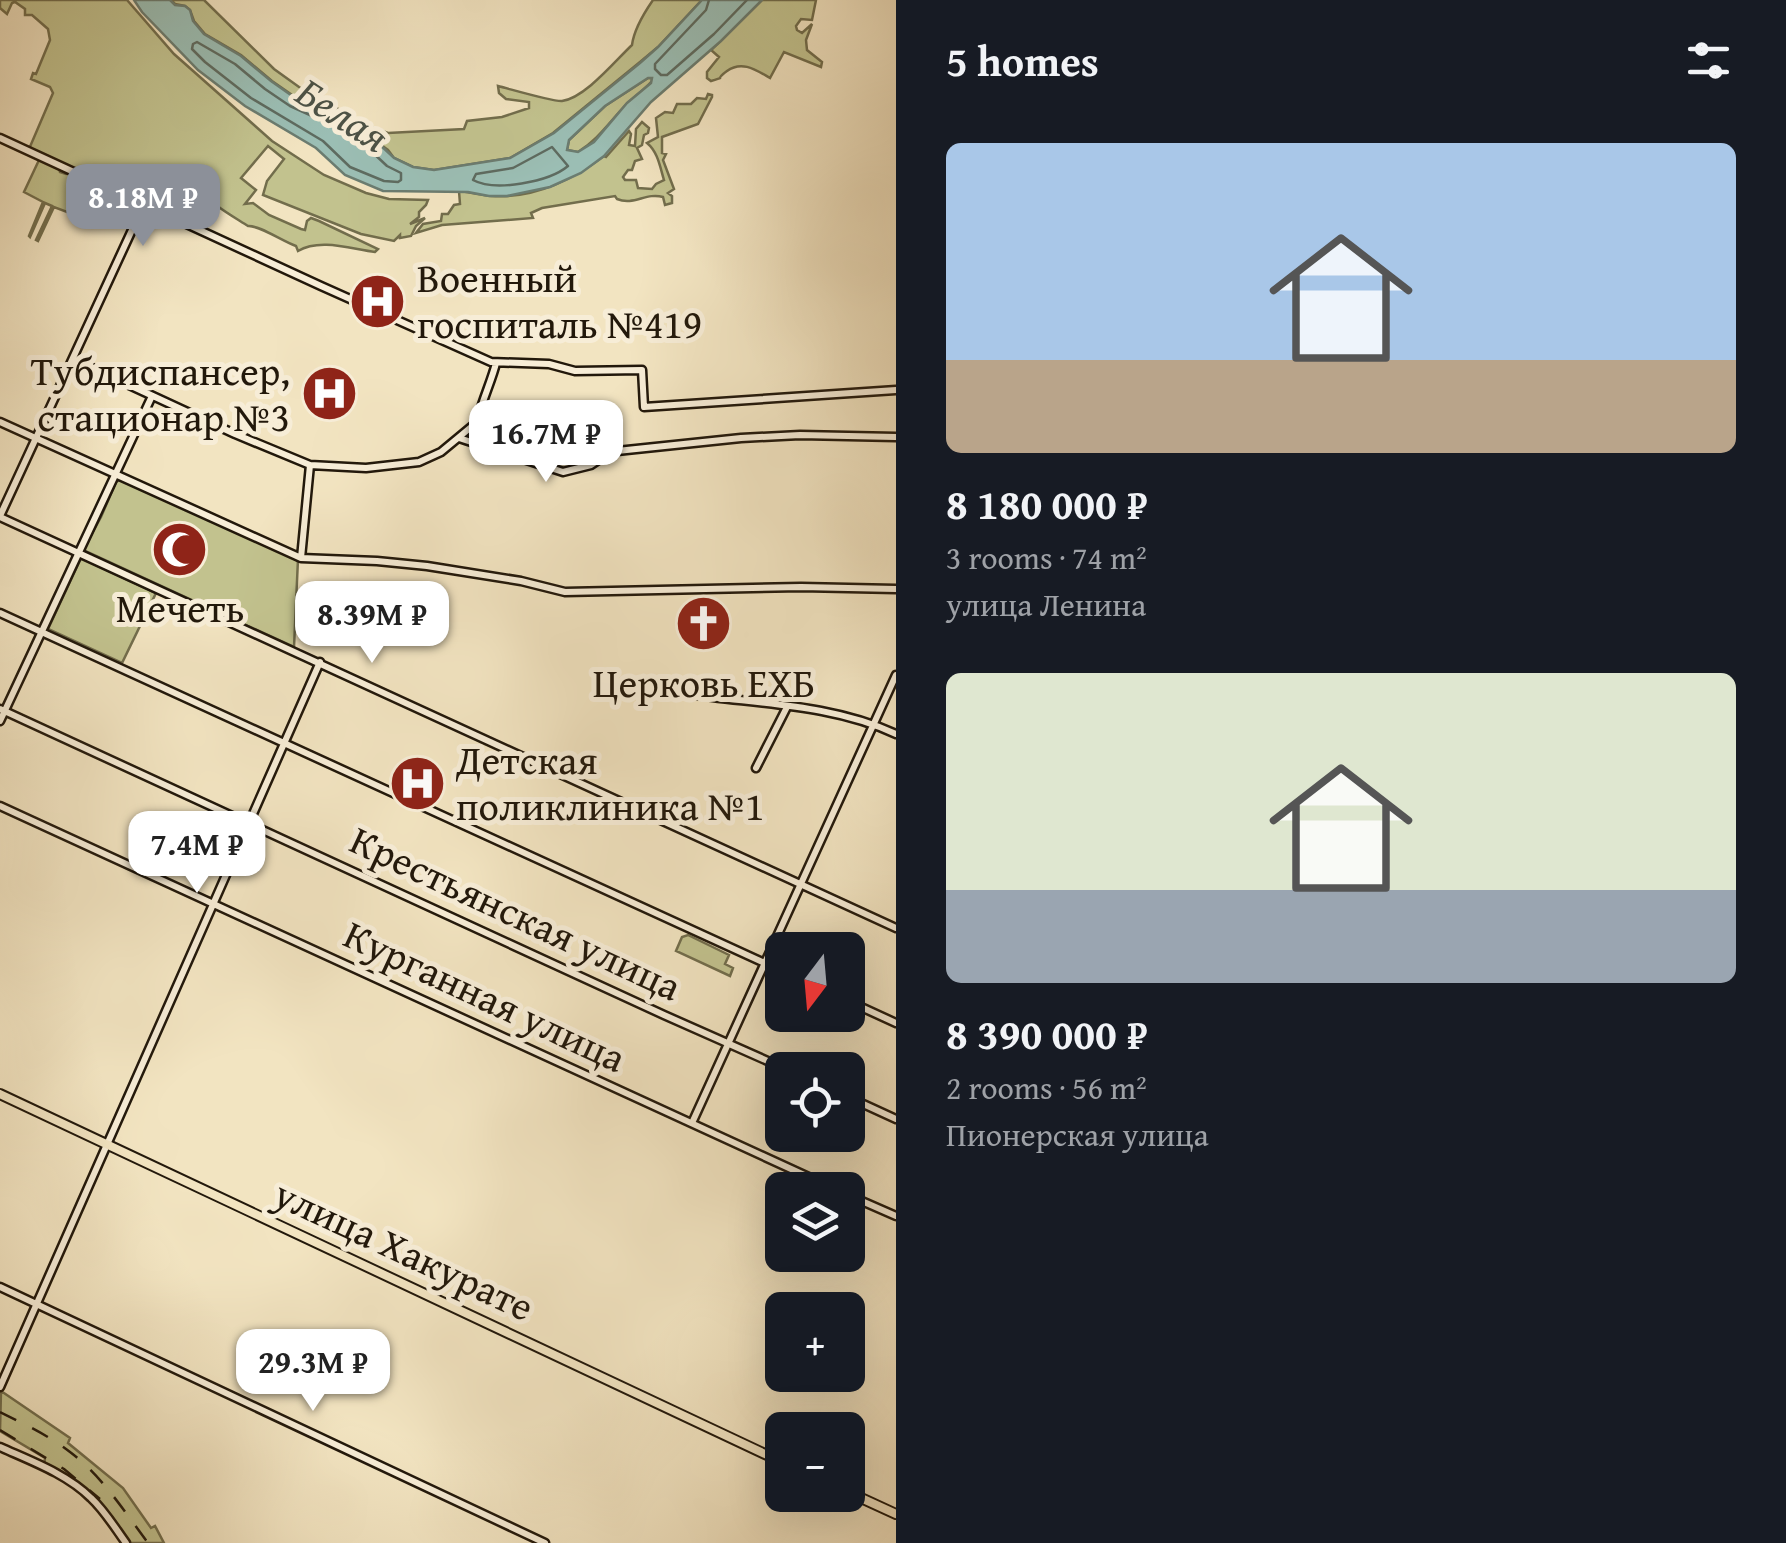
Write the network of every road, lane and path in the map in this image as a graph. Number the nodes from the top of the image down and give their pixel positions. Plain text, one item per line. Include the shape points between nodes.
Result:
1 (0, 138) edge
2 (144, 204) junction
3 (73, 359) junction
4 (496, 363) junction
5 (896, 390) edge
6 (152, 395) junction
7 (0, 422) edge
8 (476, 423) junction
9 (896, 437) edge
10 (36, 438) junction
11 (459, 438) junction
12 (476, 444) junction
13 (310, 465) junction
14 (116, 474) junction
15 (0, 516) edge
16 (79, 553) junction
17 (302, 558) junction
18 (896, 588) edge
19 (0, 613) edge
20 (42, 632) junction
21 (320, 662) junction
22 (896, 675) edge
23 (689, 694) dead end
24 (786, 707) junction
25 (2, 710) edge
26 (0, 721) edge
27 (874, 724) junction
28 (896, 734) edge
29 (284, 744) junction
30 (756, 768) dead end
31 (0, 806) edge
32 (249, 824) junction
33 (800, 884) junction
34 (214, 903) junction
35 (896, 928) edge
36 (779, 932) edge
37 (765, 963) joint
38 (865, 1009) edge
39 (896, 1023) edge
40 (728, 1043) junction
41 (765, 1060) edge
42 (0, 1094) edge
43 (865, 1105) edge
44 (896, 1120) edge
45 (692, 1123) junction
46 (107, 1144) junction
47 (797, 1172) edge
48 (865, 1202) edge
49 (896, 1216) edge
50 (0, 1287) edge
51 (36, 1304) junction
52 (0, 1387) edge
53 (0, 1447) edge
54 (765, 1454) edge
55 (865, 1500) edge
56 (896, 1514) edge
57 (126, 1543) edge
58 (546, 1543) edge

1 - 2 street
2 - 3 street
2 - 4 street
3 - 6 street
3 - 10 street
4 - 5 street via 642,370 644,407
4 - 8 street
6 - 13 street
6 - 14 street
7 - 10 street
8 - 11 street
8 - 12 street
9 - 12 street via 741,438 609,453 591,466 563,472
10 - 14 street
10 - 15 street
11 - 12 street
11 - 13 street via 429,459 366,468
13 - 17 street
14 - 16 street
14 - 17 street
15 - 16 street
16 - 20 street
16 - 21 street
17 - 18 street via 408,564 565,592
19 - 20 street
20 - 25 street
20 - 29 street
21 - 29 street
21 - 33 street
22 - 27 street
23 - 24 street
24 - 27 street
24 - 30 street
25 - 26 street
25 - 32 street, Крестьянская улица
27 - 28 street
27 - 33 street
29 - 32 street
29 - 37 street
31 - 34 street, Курганная улица
32 - 34 street
32 - 40 street, Крестьянская улица
33 - 35 street
33 - 36 street
34 - 45 street, Курганная улица
34 - 46 street
37 - 40 street
38 - 39 street
40 - 41 street, Крестьянская улица
40 - 45 street
42 - 46 main road, улица Хакурате
43 - 44 street
45 - 47 street, Курганная улица
46 - 51 street
46 - 54 main road, улица Хакурате
48 - 49 street
50 - 51 street
51 - 52 street
51 - 58 street
53 - 57 street via 90,1496
55 - 56 main road

